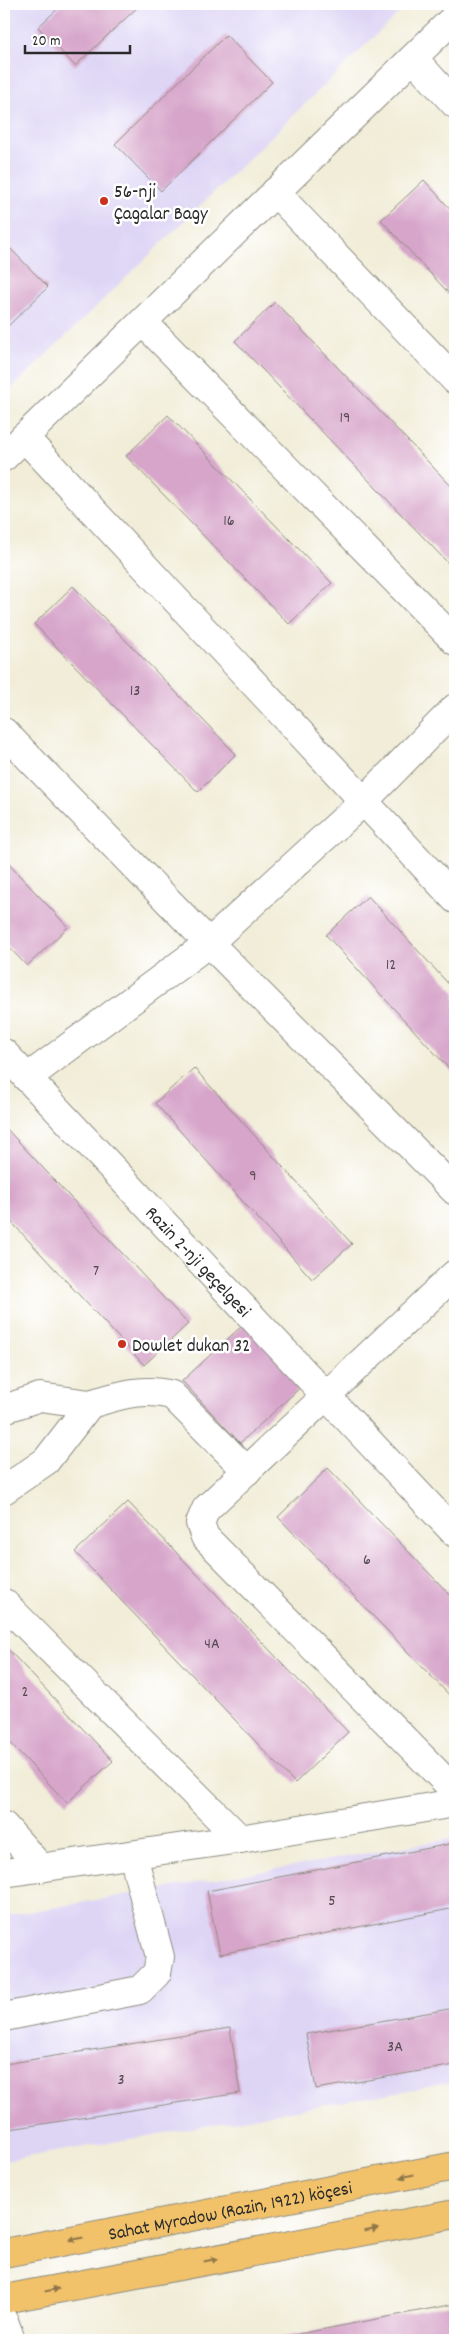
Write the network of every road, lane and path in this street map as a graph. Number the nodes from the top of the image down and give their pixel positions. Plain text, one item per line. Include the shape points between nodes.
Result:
1 (455, 17) edge
2 (413, 58) junction
3 (455, 104) edge
4 (274, 192) junction
5 (143, 322) junction
6 (455, 380) edge
7 (24, 438) junction
8 (4, 457) edge
9 (455, 641) edge
10 (455, 708) edge
11 (4, 732) edge
12 (364, 801) junction
13 (455, 899) edge
14 (209, 943) junction
15 (4, 1053) edge
16 (27, 1078) junction
17 (455, 1191) edge
18 (455, 1274) edge
19 (326, 1395) junction
20 (90, 1404) junction
21 (4, 1409) edge
22 (247, 1471) junction
23 (4, 1490) edge
24 (455, 1533) edge
25 (4, 1603) edge
26 (455, 1791) edge
27 (455, 1804) edge
28 (4, 1826) edge
29 (240, 1839) junction
30 (133, 1855) junction
31 (41, 1868) junction
32 (4, 1874) edge
33 (4, 2017) edge
34 (455, 2166) edge
35 (455, 2214) edge
36 (4, 2253) edge
37 (4, 2299) edge
38 (4, 2321) edge
39 (11, 2340) edge

1 - 2 street
2 - 3 street
2 - 4 street
4 - 5 street
4 - 6 street
5 - 7 street
5 - 9 street
7 - 8 street
7 - 12 street
10 - 12 street
11 - 14 street
12 - 13 street
12 - 14 street
14 - 16 street
14 - 17 street
15 - 16 street, Razin 2-nji geçelgesi
16 - 19 street, Razin 2-nji geçelgesi
18 - 19 street
19 - 22 street
19 - 24 street, Razin 2-nji geçelgesi
20 - 21 street via 40,1398
20 - 22 street via 134,1392 156,1390 172,1395
20 - 23 street via 46,1461
22 - 26 street via 206,1510 200,1523 205,1537
25 - 29 street
27 - 29 street
28 - 31 street
29 - 30 street
30 - 31 street
30 - 33 street via 160,1957 157,1973 140,1990
31 - 32 street
34 -> 36 main road, Sahat Myradow (Razin, 1922) köçesi
37 -> 35 main road
38 - 39 street

